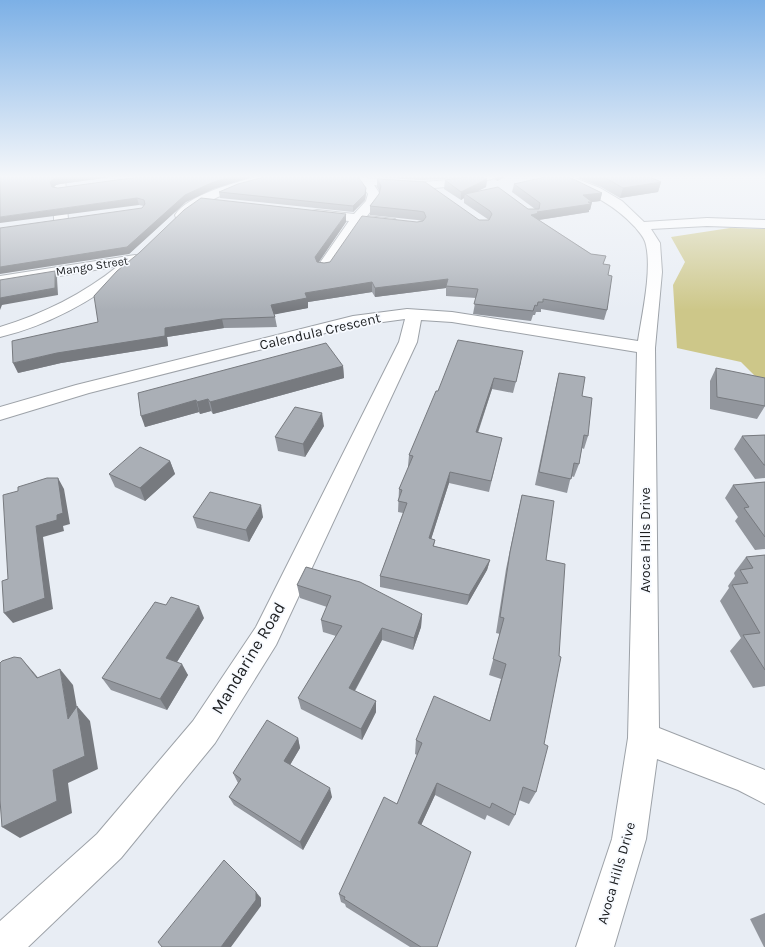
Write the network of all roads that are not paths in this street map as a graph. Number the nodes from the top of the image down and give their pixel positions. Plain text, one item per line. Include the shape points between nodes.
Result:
1 (52, 221) edge
2 (175, 221) edge
3 (356, 221) edge
4 (381, 221) edge
5 (637, 221) edge
6 (46, 222) edge
7 (402, 224) edge
8 (765, 224) edge
9 (642, 226) junction
10 (169, 227) edge
11 (147, 248) edge
12 (136, 259) junction
13 (324, 267) edge
14 (0, 281) edge
15 (414, 314) junction
16 (0, 332) edge
17 (646, 348) junction
18 (0, 414) edge
19 (644, 738) junction
20 (765, 788) edge
21 (0, 947) edge
22 (595, 947) edge

1 - 6 street
2 - 10 street
3 - 13 street
4 - 7 street
5 - 9 street, Avoca Hills Drive
8 - 9 street via 707,222
9 - 17 street, Avoca Hills Drive via 653,244 655,255
11 - 12 street
12 - 14 street, Mango Street
12 - 16 street via 80,300 44,317
15 - 17 street, Calendula Crescent via 452,317
15 - 18 street, Calendula Crescent via 353,321 46,398
15 - 21 street, Mandarine Road via 408,342 266,636 204,732 109,846
17 - 19 street, Avoca Hills Drive
19 - 20 street via 748,778
19 - 22 street, Avoca Hills Drive via 629,839

